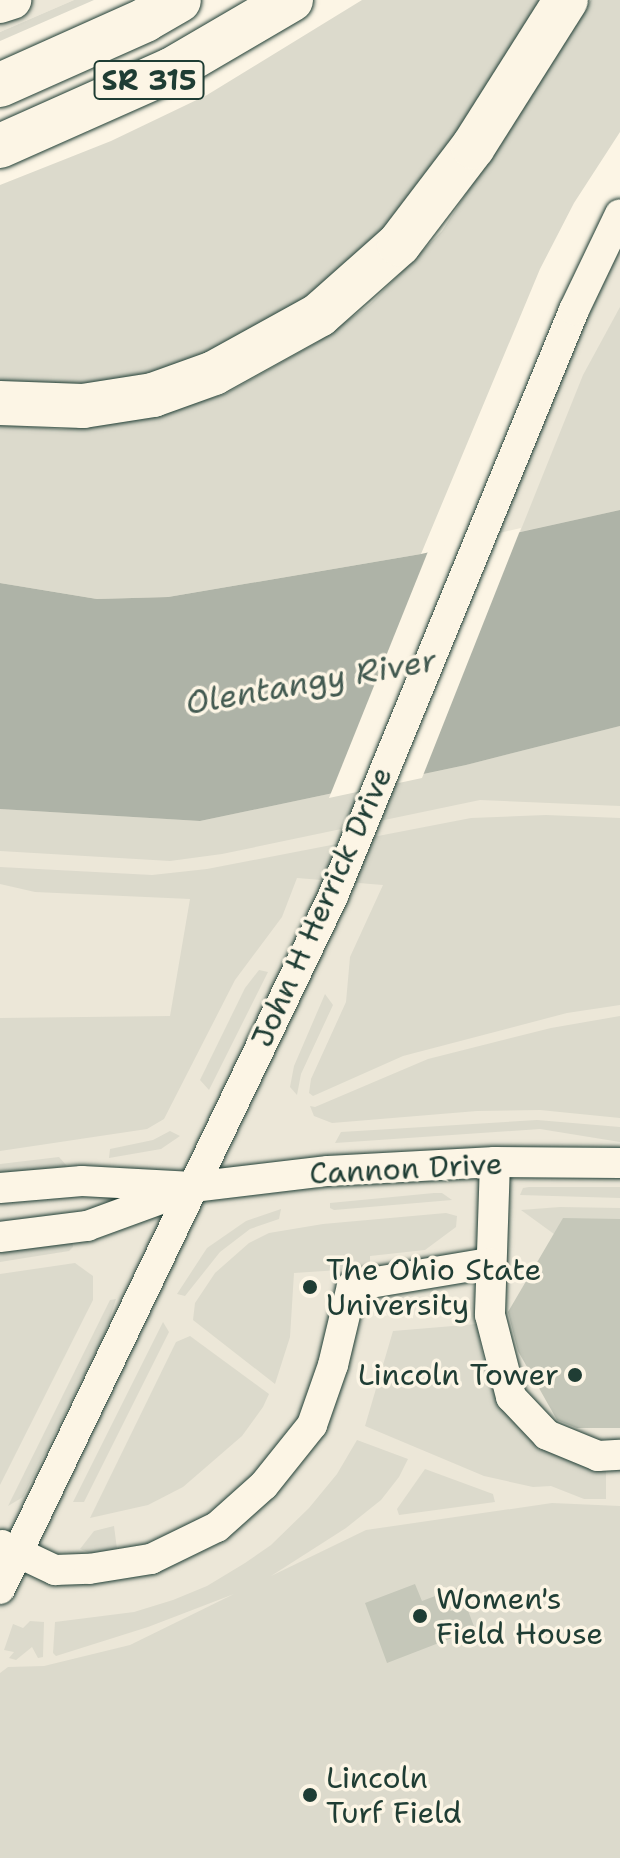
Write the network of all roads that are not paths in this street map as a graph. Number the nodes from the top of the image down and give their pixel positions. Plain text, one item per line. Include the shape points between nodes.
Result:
1 (12, 0) edge
2 (179, 0) edge
3 (291, 0) edge
4 (566, 0) edge
5 (0, 4) edge
6 (0, 85) edge
7 (0, 146) edge
8 (620, 214) edge
9 (0, 403) edge
10 (495, 1162) junction
11 (620, 1163) edge
12 (193, 1187) junction
13 (0, 1188) edge
14 (0, 1237) edge
15 (490, 1263) junction
16 (620, 1455) edge
17 (9, 1549) edge
18 (0, 1589) edge

1 - 5 main road
2 - 6 highway, SR 315
3 - 7 highway, SR 315 via 171,70
4 - 9 highway via 473,147 399,244 319,315 214,373 153,395 83,406
8 - 12 street, John H Herrick Drive via 538,396 333,896
10 - 11 street, Cannon Drive
10 - 12 street, Cannon Drive via 328,1171
10 - 15 street
12 - 13 street, Cannon Drive via 82,1181
12 - 14 street, Cannon Drive via 87,1226
12 - 17 street, John H Herrick Drive
15 - 16 street via 490,1315 511,1397 547,1435 598,1456
15 - 17 street via 352,1286 312,1425 264,1485 217,1527 151,1559 89,1569 55,1570
17 - 18 street, John H Herrick Drive

